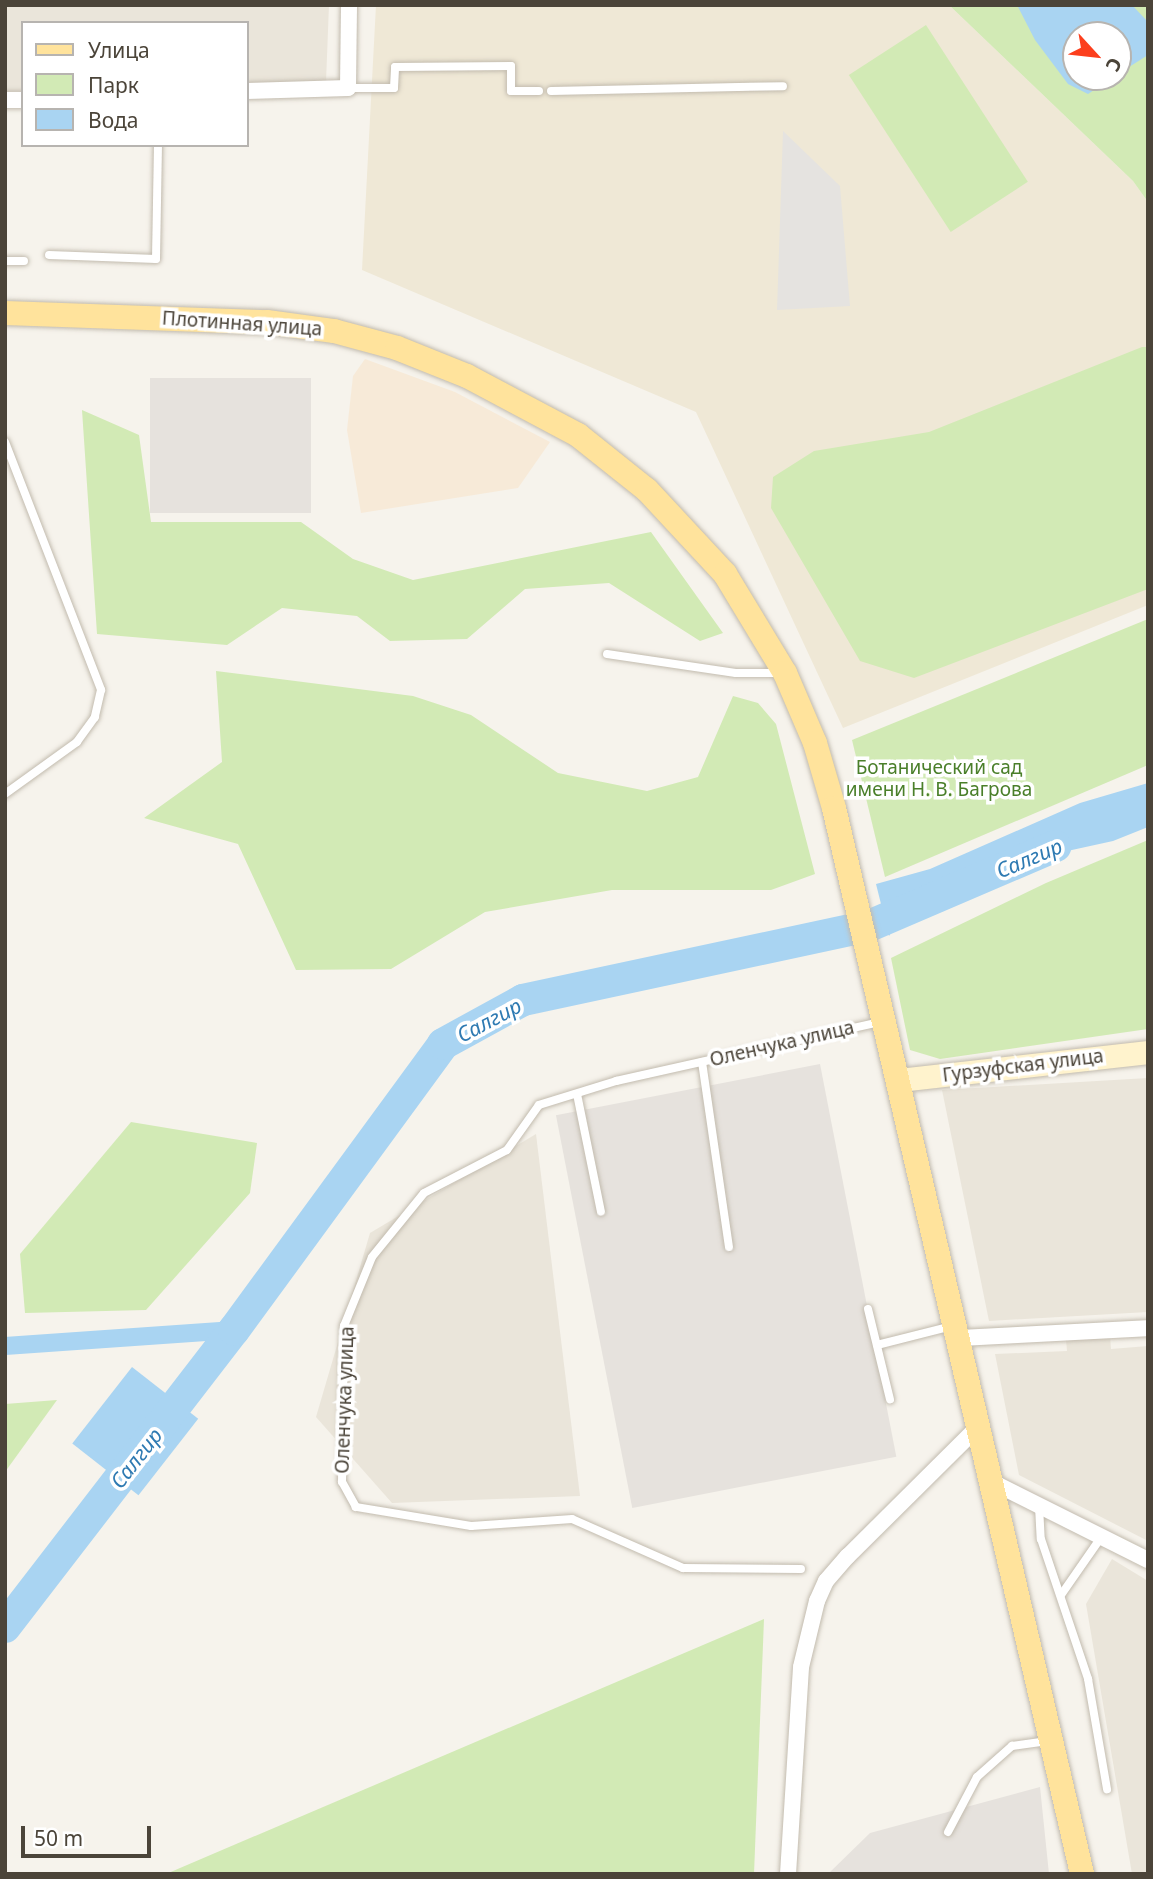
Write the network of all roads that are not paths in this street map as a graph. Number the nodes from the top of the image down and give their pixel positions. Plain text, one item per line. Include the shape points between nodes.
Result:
1 (349, 5) edge
2 (783, 86) dead end
3 (348, 88) junction
4 (248, 91) edge
5 (539, 91) dead end
6 (551, 91) dead end
7 (158, 147) edge
8 (49, 255) dead end
9 (5, 261) edge
10 (24, 261) dead end
11 (5, 313) edge
12 (5, 442) edge
13 (607, 654) dead end
14 (785, 673) junction
15 (5, 794) edge
16 (885, 1021) junction
17 (1148, 1052) edge
18 (702, 1062) junction
19 (899, 1080) junction
20 (577, 1094) junction
21 (601, 1212) dead end
22 (729, 1247) dead end
23 (868, 1309) dead end
24 (1148, 1328) edge
25 (957, 1331) junction
26 (877, 1345) junction
27 (890, 1399) dead end
28 (979, 1426) junction
29 (992, 1482) junction
30 (1039, 1503) junction
31 (1102, 1536) junction
32 (1148, 1560) edge
33 (801, 1569) dead end
34 (1061, 1595) junction
35 (1051, 1740) junction
36 (1107, 1790) dead end
37 (948, 1832) dead end
38 (788, 1874) edge
39 (1082, 1874) edge

1 - 3 street
2 - 6 lane
3 - 4 street
3 - 5 lane via 394,88 395,67 511,66 511,91
7 - 8 lane via 156,259
9 - 10 lane
11 - 14 main road, Плотинная улица via 195,318 334,331 397,348 547,416 614,460 685,526 725,574
12 - 15 lane via 101,690 95,716 77,742
13 - 14 lane via 736,673
14 - 16 main road, Плотинная улица via 815,743
16 - 18 lane, Оленчука улица
16 - 19 main road, Плотинная улица
17 - 19 main road, Гурзуфская улица
18 - 20 lane, Оленчука улица
18 - 22 lane
19 - 25 main road, Плотинная улица
20 - 21 lane
20 - 33 lane, Оленчука улица via 539,1105 507,1150 424,1193 372,1257 344,1326 342,1482 356,1507 471,1526 572,1519 683,1568
23 - 26 lane
24 - 25 street
25 - 26 lane
25 - 28 main road, Плотинная улица
26 - 27 lane
28 - 29 main road, Плотинная улица
28 - 38 street via 826,1581 801,1667
29 - 30 street
29 - 35 main road, Плотинная улица
30 - 31 street
30 - 34 lane via 1041,1539
31 - 32 street
31 - 34 lane
34 - 36 lane via 1088,1679
35 - 37 lane via 1012,1746 977,1777
35 - 39 main road, Плотинная улица

